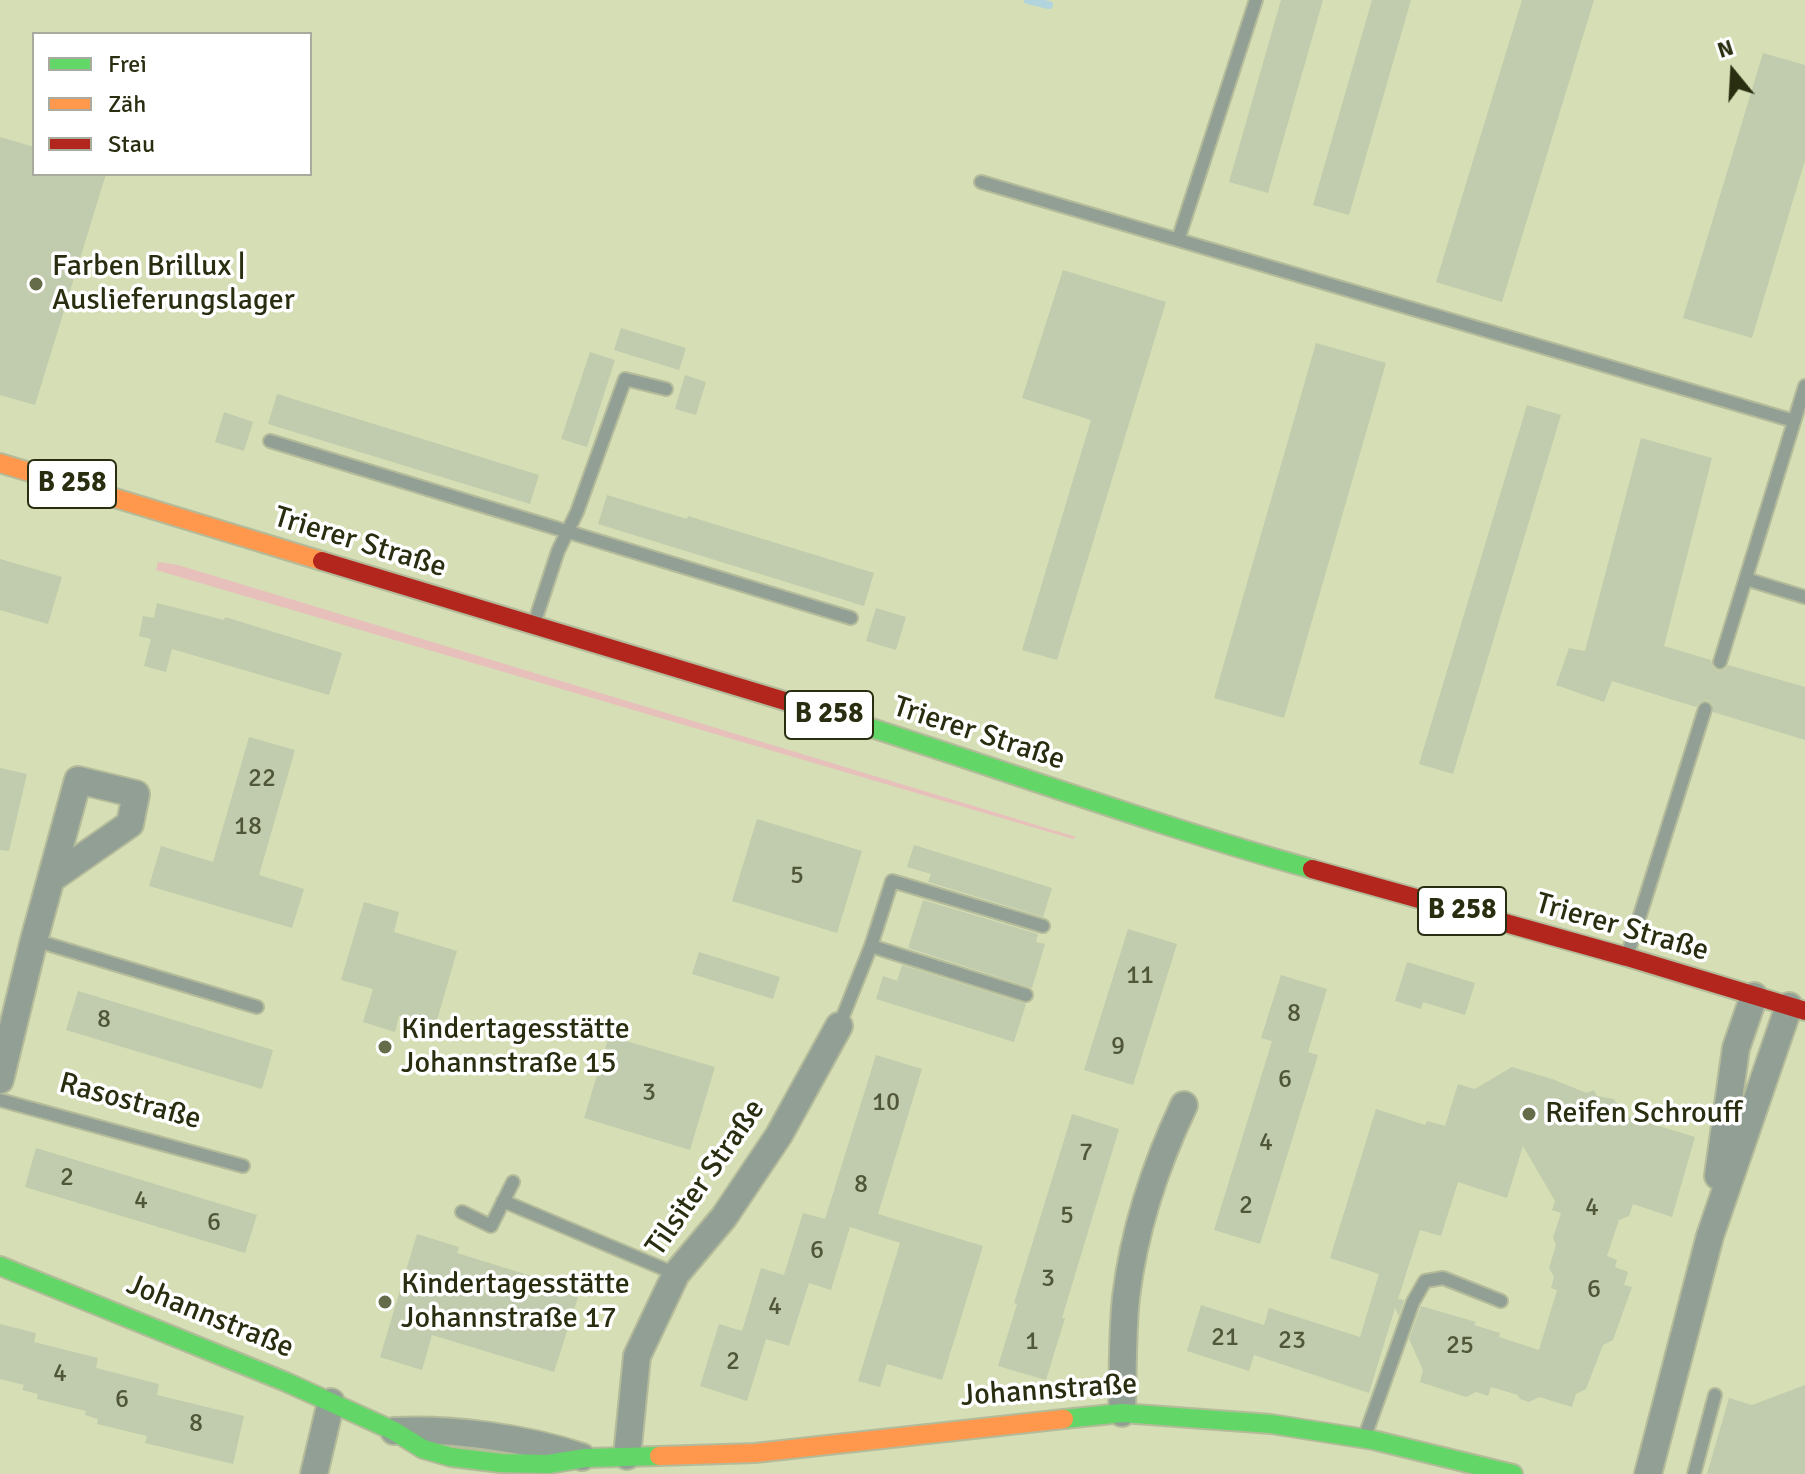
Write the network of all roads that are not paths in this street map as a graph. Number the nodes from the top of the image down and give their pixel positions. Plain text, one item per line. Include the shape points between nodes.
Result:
1 (1256, 0) edge
2 (981, 182) dead end
3 (1178, 240) junction
4 (1805, 386) edge
5 (666, 389) dead end
6 (1794, 421) junction
7 (270, 441) dead end
8 (0, 463) edge
9 (568, 531) junction
10 (1746, 579) junction
11 (1805, 597) edge
12 (851, 618) dead end
13 (533, 625) junction
14 (1720, 662) dead end
15 (1705, 709) dead end
16 (51, 879) dead end
17 (1043, 926) dead end
18 (34, 940) junction
19 (871, 946) junction
20 (1627, 957) junction
21 (1026, 995) dead end
22 (1754, 996) junction
23 (257, 1007) dead end
24 (1797, 1009) edge
25 (839, 1026) joint
26 (0, 1080) edge
27 (0, 1100) edge
28 (1184, 1105) dead end
29 (243, 1166) dead end
30 (513, 1182) dead end
31 (503, 1201) junction
32 (462, 1212) dead end
33 (1710, 1236) junction
34 (0, 1266) edge
35 (676, 1274) junction
36 (1501, 1301) dead end
37 (1715, 1395) dead end
38 (331, 1402) junction
39 (1122, 1413) junction
40 (394, 1431) joint
41 (1363, 1439) junction
42 (627, 1456) junction
43 (585, 1458) joint
44 (314, 1474) edge
45 (1513, 1474) edge
46 (1648, 1474) edge
47 (1694, 1474) edge

1 - 3 lane
2 - 3 lane
3 - 6 lane
4 - 6 lane
5 - 9 lane via 625,379
6 - 10 lane
7 - 9 lane
8 - 13 main road, Trierer Straße / B 258
9 - 12 lane
9 - 13 lane
10 - 11 lane
10 - 14 lane
13 - 20 main road, Trierer Straße / B 258 via 936,747 1226,845
15 - 20 lane
16 - 18 street
17 - 19 lane, Tilsiter Straße via 892,881
18 - 23 lane
18 - 26 street
19 - 21 lane
19 - 25 lane, Tilsiter Straße
20 - 22 main road, Trierer Straße / B 258
22 - 24 main road, Trierer Straße / B 258
22 - 33 street via 1736,1048
24 - 33 street
25 - 35 street, Tilsiter Straße via 779,1135 724,1217
27 - 29 lane, Rasostraße
28 - 39 street via 1163,1149 1126,1297
30 - 31 lane
31 - 32 lane via 491,1226
31 - 35 lane
33 - 46 street
34 - 38 main road, Johannstraße
35 - 42 street, Tilsiter Straße via 637,1356
36 - 41 lane via 1443,1278 1425,1281
37 - 47 lane
38 - 40 main road, Johannstraße
38 - 44 street
39 - 41 main road, Johannstraße via 1271,1424
39 - 42 main road, Johannstraße via 755,1453
40 - 43 street, Johannstraße via 422,1429 522,1441
41 - 45 main road, Johannstraße
42 - 43 main road, Johannstraße

